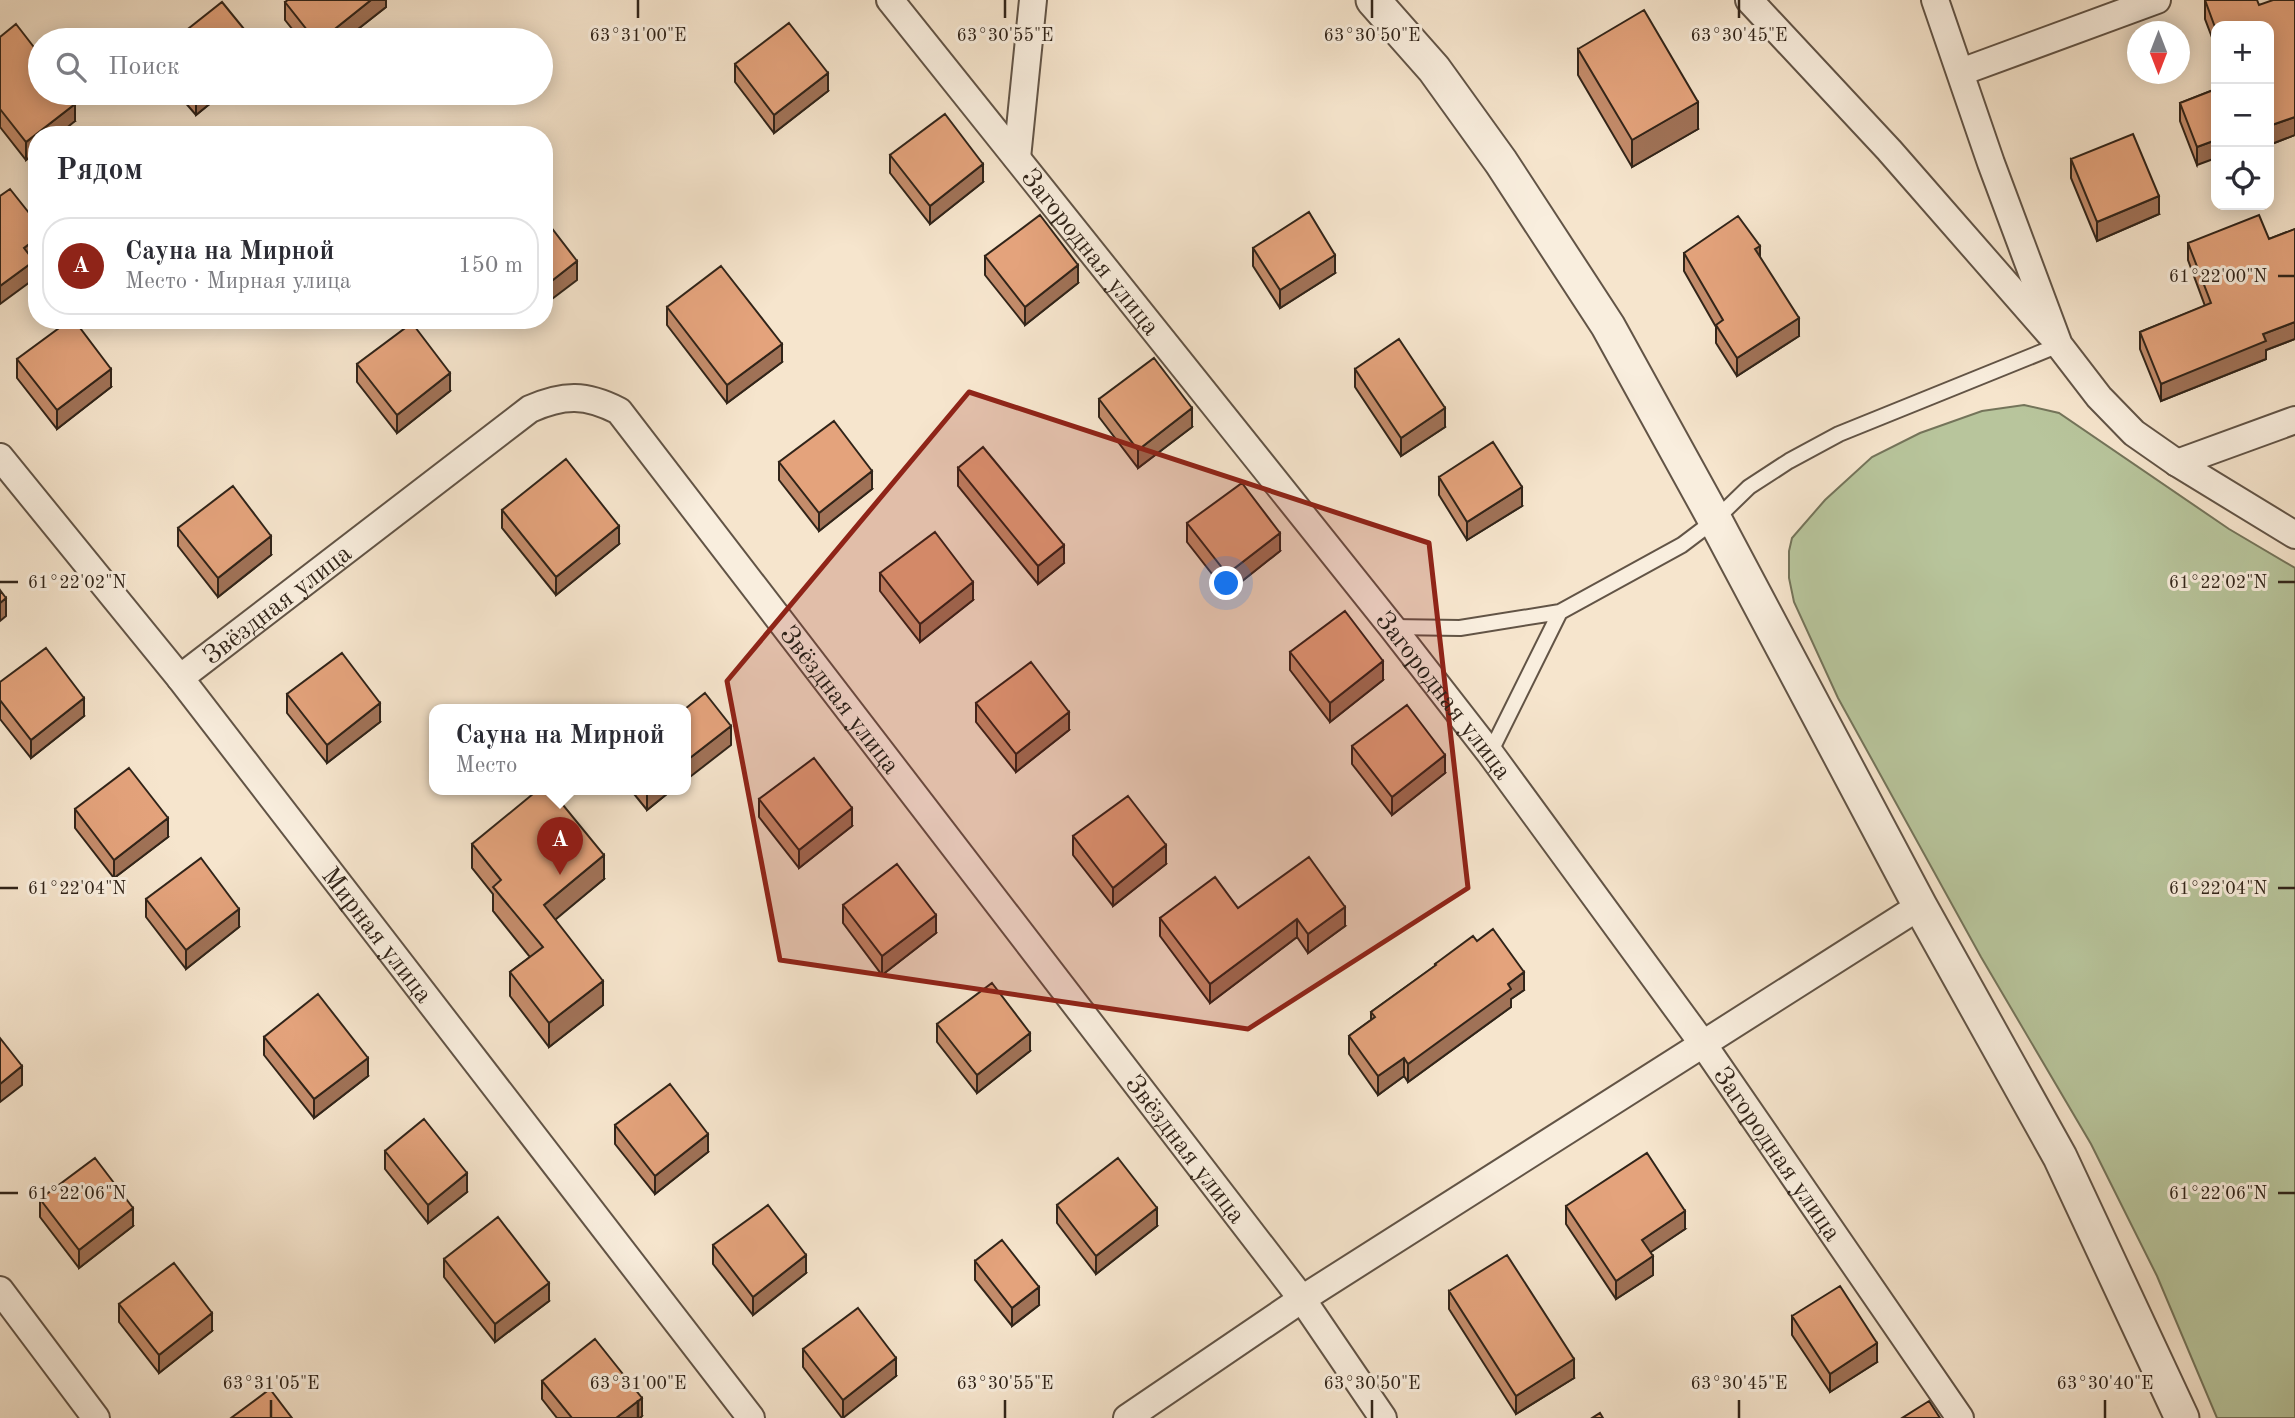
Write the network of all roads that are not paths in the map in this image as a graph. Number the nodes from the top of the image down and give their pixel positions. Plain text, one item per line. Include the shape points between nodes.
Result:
1 (890, 0) edge
2 (1033, 0) edge
3 (1373, 0) edge
4 (1749, 0) edge
5 (1935, 0) edge
6 (2157, 0) edge
7 (1961, 72) junction
8 (1017, 158) junction
9 (2059, 345) junction
10 (2295, 420) edge
11 (0, 457) edge
12 (2177, 463) junction
13 (1714, 520) junction
14 (2295, 535) edge
15 (1560, 612) junction
16 (1392, 627) junction
17 (180, 678) junction
18 (1490, 753) junction
19 (1920, 906) junction
20 (1703, 1044) junction
21 (0, 1290) edge
22 (1302, 1299) junction
23 (96, 1418) edge
24 (751, 1418) edge
25 (1127, 1418) edge
26 (1383, 1418) edge
27 (1960, 1418) edge
28 (2182, 1418) edge

1 - 8 street, Загородная улица
2 - 8 street
3 - 13 street via 1434,69 1564,257 1608,326
4 - 9 street via 1889,150
5 - 7 street
6 - 7 street
7 - 9 street
8 - 16 street, Загородная улица
9 - 12 street via 2134,433
9 - 13 lane via 1839,434 1749,487
10 - 12 street
11 - 17 street, Мирная улица
12 - 14 street
13 - 15 lane via 1682,545
13 - 19 street
15 - 16 lane via 1460,628
15 - 18 lane
16 - 18 street, Загородная улица
17 - 22 street, Звёздная улица via 530,409 554,398 579,397 619,411
17 - 24 street, Мирная улица
18 - 20 street, Загородная улица
19 - 20 street
19 - 28 street via 2060,1157
20 - 22 street
20 - 27 street, Загородная улица
21 - 23 street
22 - 25 street
22 - 26 street, Звёздная улица

